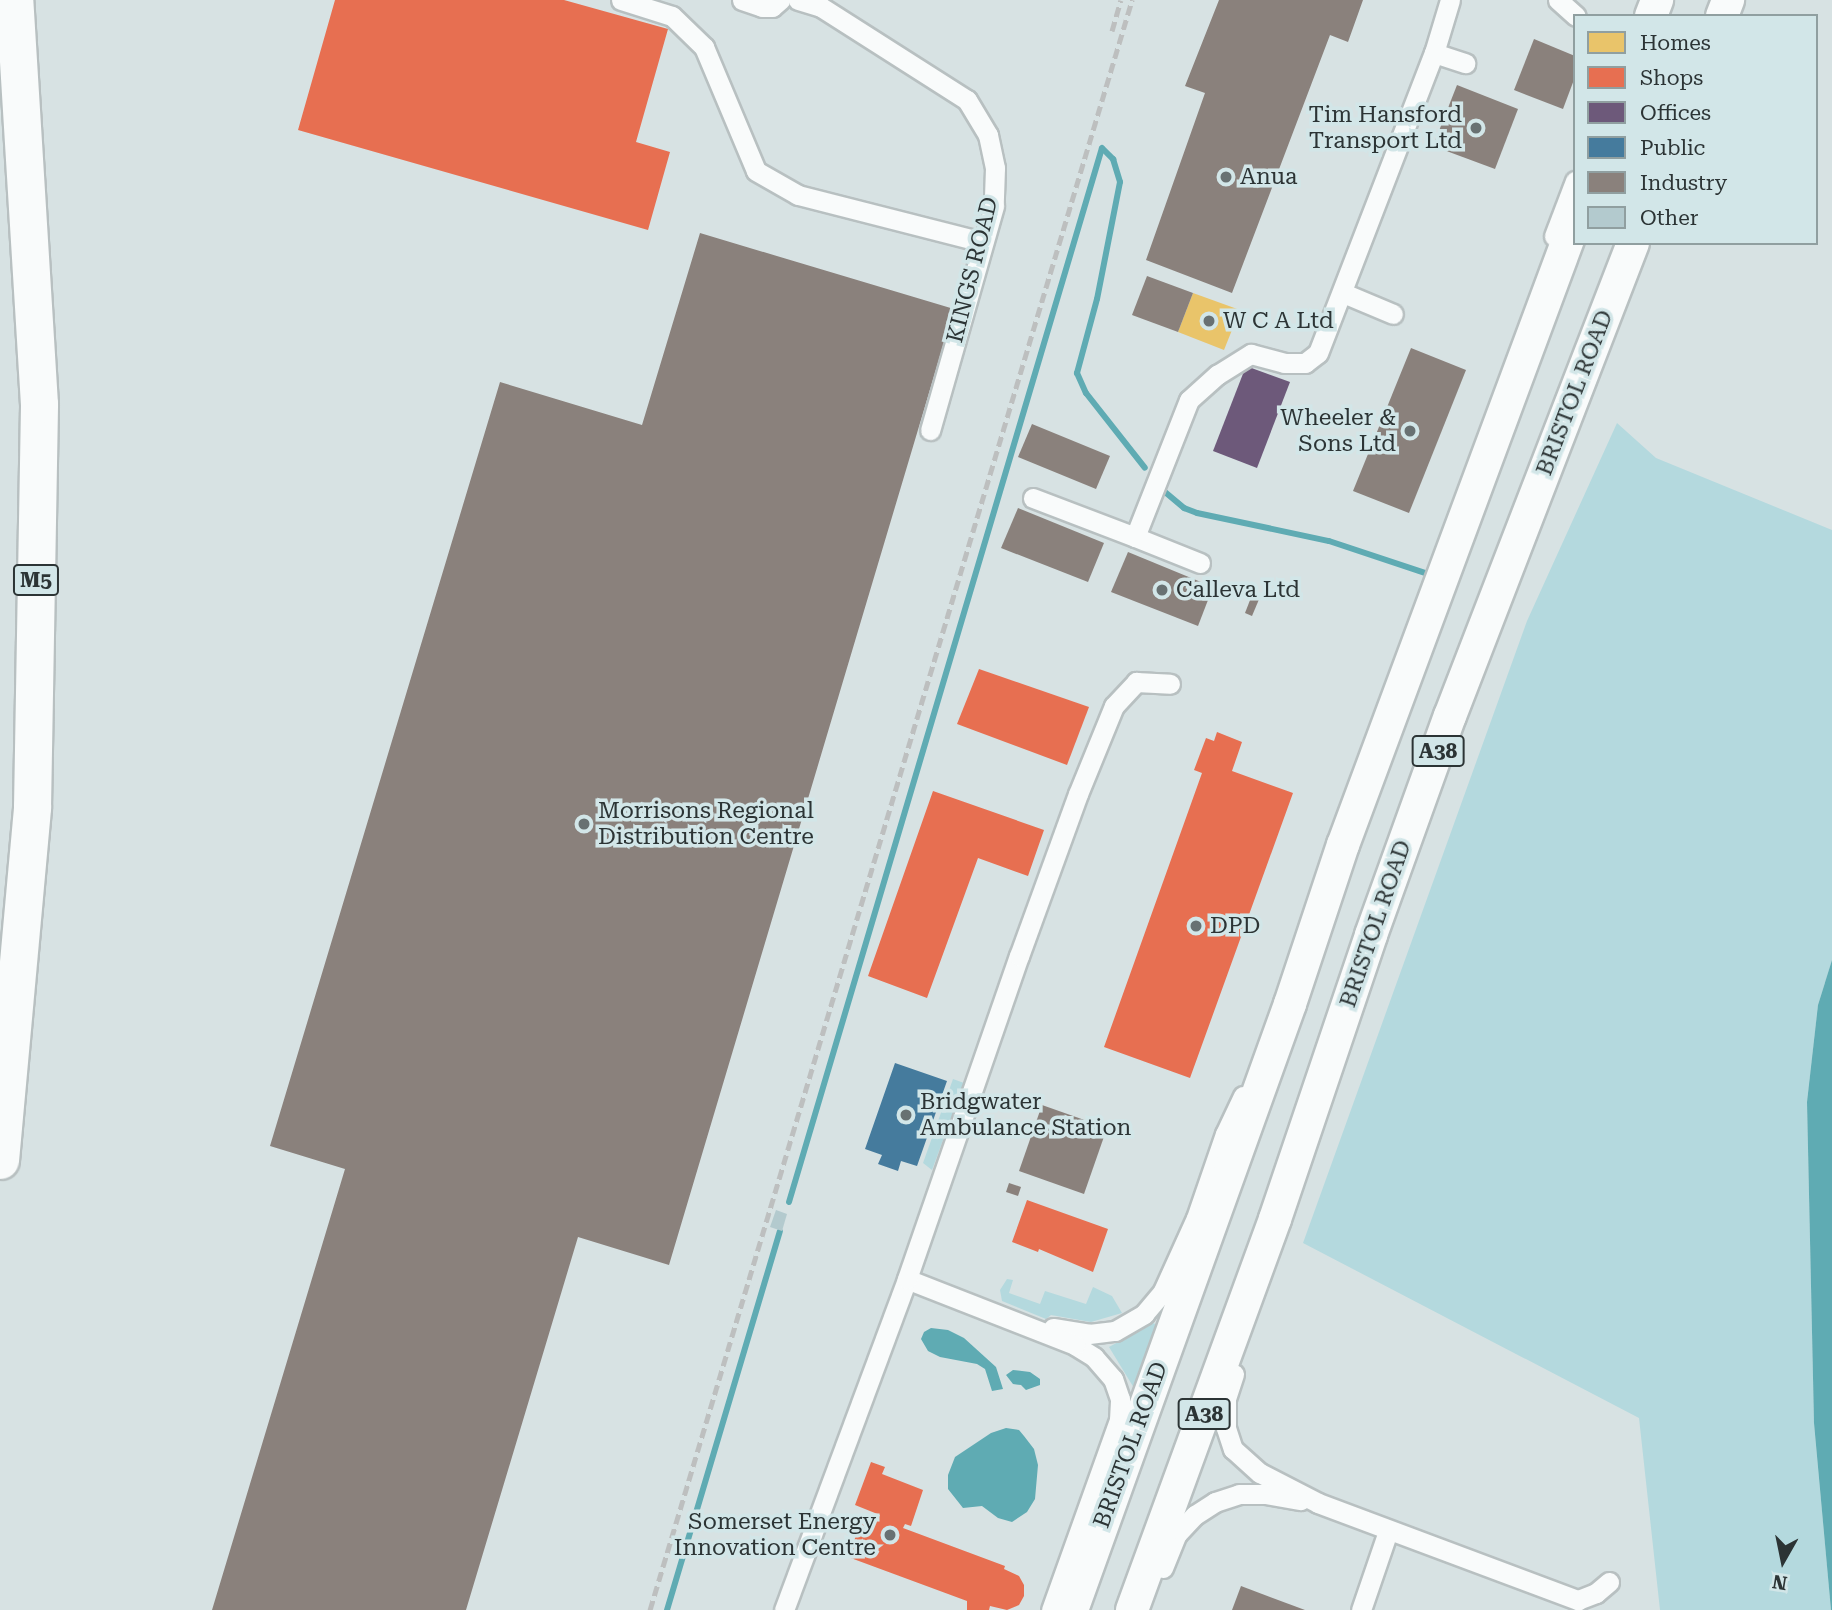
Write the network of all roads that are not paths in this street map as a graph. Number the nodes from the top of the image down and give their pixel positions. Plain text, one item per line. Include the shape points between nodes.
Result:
1 (14, 0) edge
2 (621, 0) edge
3 (742, 0) edge
4 (780, 0) edge
5 (798, 0) edge
6 (1450, 0) edge
7 (1558, 0) edge
8 (818, 4) edge
9 (1574, 14) edge
10 (1434, 53) junction
11 (1465, 63) dead end
12 (1573, 187) edge
13 (1573, 227) edge
14 (983, 242) junction
15 (1632, 245) edge
16 (1343, 293) junction
17 (1393, 314) dead end
18 (1519, 371) junction
19 (930, 430) dead end
20 (1033, 498) dead end
21 (1135, 537) junction
22 (1200, 564) dead end
23 (1170, 684) dead end
24 (1301, 972) junction
25 (0, 1160) edge
26 (1275, 1219) junction
27 (907, 1279) junction
28 (1028, 1324) junction
29 (1318, 1503) junction
30 (1388, 1531) junction
31 (1609, 1582) dead end
32 (784, 1610) edge
33 (1051, 1610) edge
34 (1072, 1610) edge
35 (1132, 1610) edge
36 (1145, 1610) edge
37 (1360, 1610) edge

1 - 25 highway, M5 via 39,404 32,807
2 - 14 street via 672,16 704,47 756,171 798,195
3 - 4 street via 772,7
5 - 8 street, KINGS ROAD
6 - 10 street
7 - 9 street
8 - 14 street, KINGS ROAD via 967,100 988,135 995,168 994,206
10 - 11 street
10 - 16 street
12 - 18 street, BRISTOL ROAD via 1522,327
13 - 18 main road, BRISTOL ROAD / A38
14 - 19 street, KINGS ROAD
15 - 26 main road, BRISTOL ROAD / A38 via 1450,716
16 - 17 street
16 - 21 street via 1318,353 1305,363 1251,354 1189,400
18 - 24 main road, BRISTOL ROAD / A38 via 1343,845
20 - 21 street
21 - 22 street
23 - 27 street via 1136,682 1114,706 1028,931
24 - 28 street via 1225,1134 1196,1218 1163,1291 1144,1314 1115,1331 1088,1334
24 - 34 main road, BRISTOL ROAD / A38
26 - 29 street via 1268,1278 1226,1398 1226,1428 1233,1449 1246,1464
26 - 35 main road, BRISTOL ROAD / A38
27 - 28 street
27 - 32 street
28 - 33 street via 1094,1357 1113,1379 1120,1399 1109,1453
29 - 30 street
29 - 36 street via 1265,1494 1239,1494 1215,1502 1177,1534
30 - 31 street via 1578,1600
30 - 37 street

